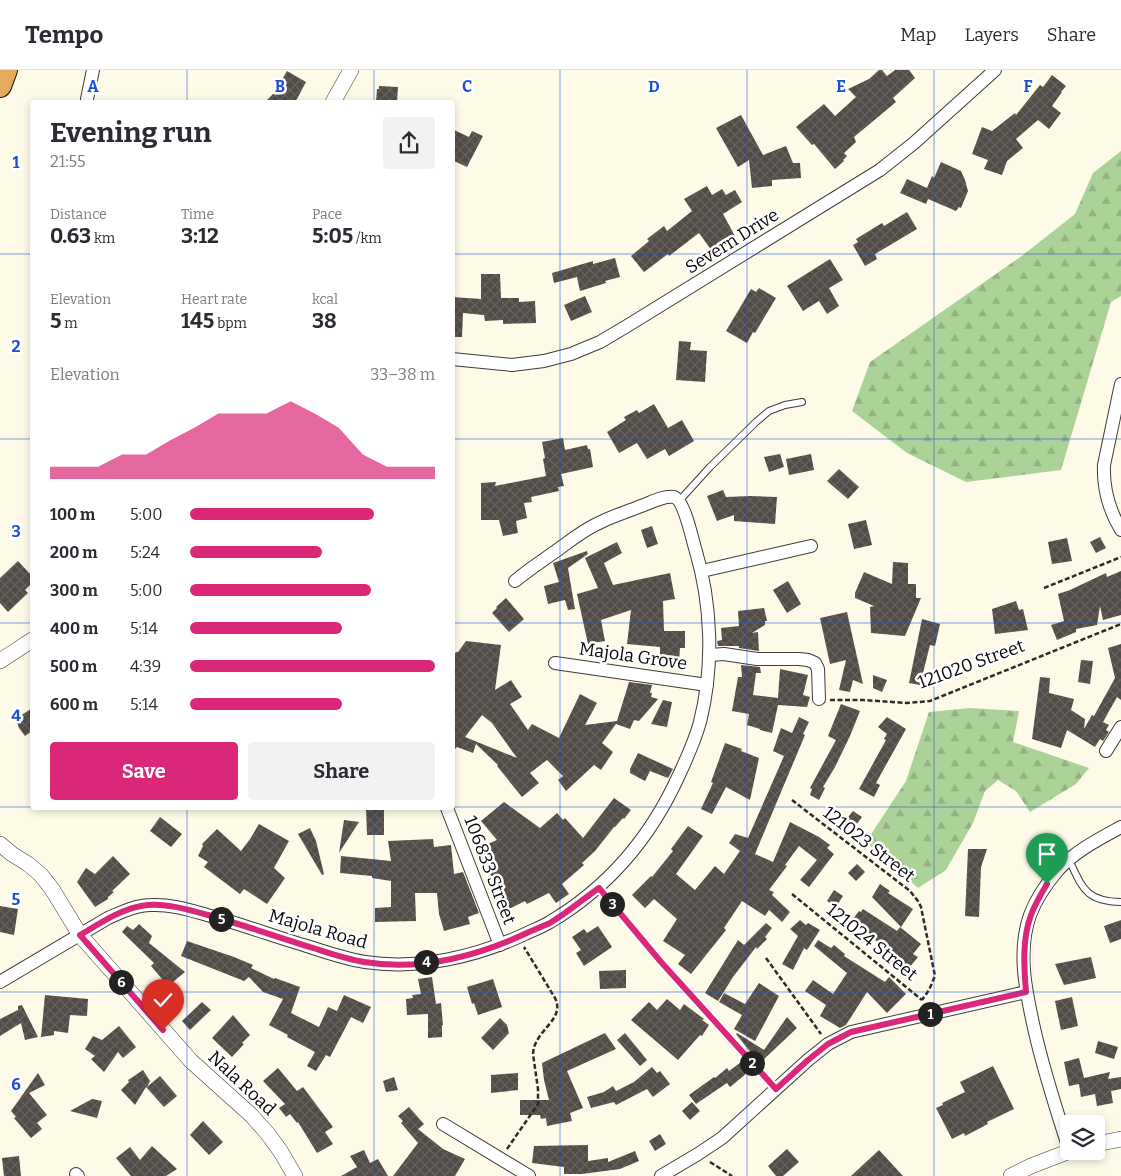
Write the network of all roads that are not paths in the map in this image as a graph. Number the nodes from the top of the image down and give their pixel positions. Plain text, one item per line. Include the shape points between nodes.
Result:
1 (6, 70) edge
2 (93, 70) edge
3 (351, 70) edge
4 (995, 70) edge
5 (0, 86) edge
6 (87, 99) dead end
7 (334, 100) edge
8 (455, 359) edge
9 (1121, 384) edge
10 (802, 402) dead end
11 (679, 501) junction
12 (1121, 530) edge
13 (811, 546) dead end
14 (702, 570) junction
15 (515, 581) dead end
16 (30, 641) edge
17 (710, 655) junction
18 (0, 660) edge
19 (555, 663) dead end
20 (707, 685) junction
21 (819, 699) road end
22 (1121, 727) edge
23 (1106, 751) dead end
24 (448, 810) edge
25 (1121, 827) edge
26 (0, 844) edge
27 (1069, 860) junction
28 (1121, 902) edge
29 (80, 935) junction
30 (500, 945) junction
31 (0, 982) edge
32 (1026, 992) junction
33 (1060, 1119) edge
34 (443, 1124) dead end
35 (1121, 1139) edge
36 (1105, 1142) edge
37 (1060, 1155) edge
38 (295, 1176) edge
39 (529, 1176) edge
40 (661, 1176) edge
41 (1011, 1176) edge

1 - 5 highway
2 - 6 street
3 - 7 street
4 - 8 street, Severn Drive via 880,170 600,342 571,354 512,365
9 - 12 street via 1104,479 1110,509
10 - 11 lane via 769,411
11 - 14 street, Majola Road
11 - 15 street via 674,498 655,500 597,523
13 - 14 street
14 - 17 street, Majola Road
16 - 18 street
17 - 20 street, Majola Road
17 - 21 street via 812,661 818,669
19 - 20 street, Majola Grove
20 - 30 street, Majola Road via 700,723 688,757 670,795 627,860 599,888 550,923
22 - 23 street
24 - 30 street, 106833 Street
25 - 27 street
26 - 29 street, Nala Road via 41,875
27 - 28 lane via 1087,893 1095,898
27 - 32 street via 1047,884 1030,916 1024,964
29 - 30 street, Majola Road via 108,918 150,904 192,910 364,962 438,961
29 - 31 street, Majola Road
29 - 38 street, Nala Road via 191,1061 268,1134
32 - 33 street via 1040,1054
32 - 40 street via 851,1032 808,1060 722,1138
34 - 39 street
35 - 36 street
37 - 41 street

